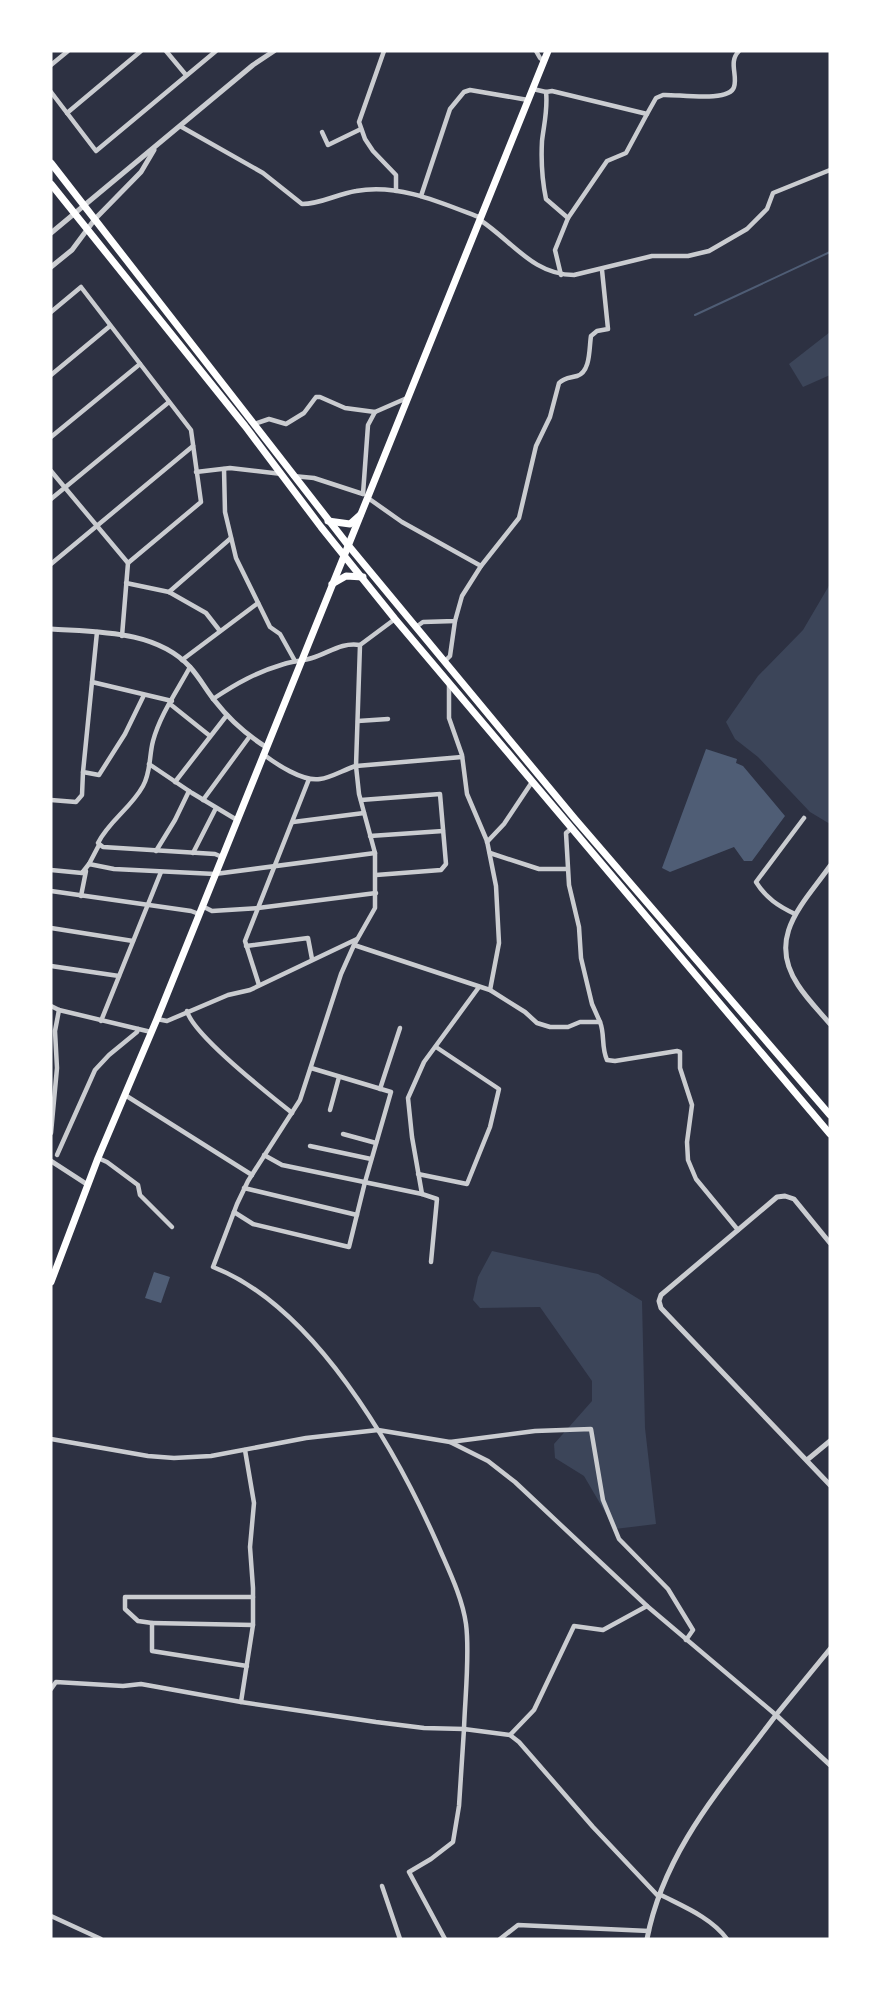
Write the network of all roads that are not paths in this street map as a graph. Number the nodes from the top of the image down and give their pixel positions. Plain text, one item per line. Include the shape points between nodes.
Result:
1 (68, 51) edge
2 (141, 51) edge
3 (166, 51) edge
4 (216, 51) edge
5 (274, 51) edge
6 (384, 51) edge
7 (536, 51) edge
8 (548, 51) edge
9 (739, 51) edge
10 (544, 61) junction
11 (51, 65) edge
12 (186, 75) junction
13 (533, 88) junction
14 (51, 92) edge
15 (546, 92) junction
16 (528, 100) junction
17 (67, 113) junction
18 (648, 114) junction
19 (180, 126) junction
20 (361, 129) junction
21 (322, 132) dead end
22 (158, 144) junction
23 (51, 163) edge
24 (830, 170) edge
25 (51, 184) edge
26 (396, 191) junction
27 (422, 196) junction
28 (84, 206) junction
29 (74, 214) junction
30 (568, 218) junction
31 (95, 219) junction
32 (481, 219) junction
33 (87, 229) junction
34 (51, 233) edge
35 (51, 267) edge
36 (602, 270) junction
37 (561, 275) junction
38 (51, 312) edge
39 (110, 326) junction
40 (140, 364) junction
41 (51, 375) edge
42 (408, 398) junction
43 (169, 402) junction
44 (375, 412) junction
45 (254, 424) junction
46 (51, 438) edge
47 (193, 446) junction
48 (224, 469) junction
49 (51, 471) edge
50 (196, 472) junction
51 (282, 474) junction
52 (292, 476) junction
53 (65, 488) junction
54 (366, 496) junction
55 (51, 499) edge
56 (360, 515) junction
57 (328, 521) junction
58 (97, 525) junction
59 (231, 538) junction
60 (348, 545) junction
61 (344, 555) junction
62 (128, 563) junction
63 (51, 564) edge
64 (481, 566) junction
65 (363, 578) junction
66 (126, 584) junction
67 (332, 584) junction
68 (169, 592) junction
69 (258, 603) junction
70 (395, 618) junction
71 (454, 621) junction
72 (416, 627) junction
73 (51, 629) edge
74 (220, 631) junction
75 (97, 632) junction
76 (122, 636) junction
77 (360, 645) junction
78 (182, 660) junction
79 (298, 660) junction
80 (445, 661) junction
81 (190, 667) junction
82 (92, 682) junction
83 (449, 682) junction
84 (144, 695) junction
85 (213, 699) junction
86 (171, 703) junction
87 (228, 715) junction
88 (388, 719) dead end
89 (358, 721) junction
90 (210, 736) junction
91 (250, 736) junction
92 (265, 751) junction
93 (462, 757) junction
94 (149, 764) junction
95 (356, 766) junction
96 (83, 772) junction
97 (309, 779) junction
98 (175, 782) junction
99 (532, 782) junction
100 (189, 791) junction
101 (51, 800) edge
102 (203, 800) junction
103 (360, 800) junction
104 (216, 808) junction
105 (364, 813) junction
106 (804, 818) dead end
107 (237, 820) junction
108 (293, 822) junction
109 (572, 828) junction
110 (443, 831) junction
111 (370, 836) junction
112 (488, 842) junction
113 (99, 845) junction
114 (156, 851) junction
115 (193, 853) junction
116 (375, 853) junction
117 (490, 853) junction
118 (222, 857) junction
119 (87, 866) junction
120 (274, 866) junction
121 (830, 866) edge
122 (567, 869) junction
123 (51, 870) edge
124 (161, 872) junction
125 (215, 874) junction
126 (376, 875) junction
127 (51, 891) edge
128 (376, 893) junction
129 (81, 896) junction
130 (148, 905) junction
131 (202, 906) junction
132 (258, 908) junction
133 (199, 914) junction
134 (795, 914) junction
135 (51, 928) edge
136 (357, 939) junction
137 (133, 941) junction
138 (354, 945) junction
139 (246, 946) junction
140 (312, 959) junction
141 (51, 966) edge
142 (118, 976) junction
143 (259, 985) junction
144 (479, 987) junction
145 (490, 990) junction
146 (51, 1006) edge
147 (59, 1010) junction
148 (187, 1011) junction
149 (157, 1019) junction
150 (101, 1021) junction
151 (600, 1022) junction
152 (830, 1024) edge
153 (400, 1028) dead end
154 (138, 1029) junction
155 (53, 1030) edge
156 (151, 1032) junction
157 (436, 1047) junction
158 (54, 1068) edge
159 (310, 1068) junction
160 (339, 1077) junction
161 (380, 1089) junction
162 (125, 1095) junction
163 (330, 1110) dead end
164 (292, 1113) junction
165 (830, 1115) edge
166 (827, 1124) edge
167 (51, 1133) edge
168 (344, 1134) dead end
169 (830, 1134) edge
170 (376, 1143) junction
171 (310, 1146) dead end
172 (57, 1155) dead end
173 (264, 1155) junction
174 (98, 1158) junction
175 (371, 1159) junction
176 (51, 1161) edge
177 (418, 1174) junction
178 (252, 1175) junction
179 (365, 1182) junction
180 (88, 1185) junction
181 (244, 1188) junction
182 (422, 1194) junction
183 (234, 1212) junction
184 (357, 1215) junction
185 (172, 1227) dead end
186 (738, 1230) junction
187 (830, 1243) edge
188 (431, 1262) dead end
189 (51, 1282) edge
190 (378, 1431) junction
191 (51, 1439) edge
192 (830, 1441) edge
193 (450, 1442) junction
194 (244, 1450) junction
195 (807, 1460) junction
196 (830, 1485) edge
197 (253, 1597) junction
198 (647, 1606) junction
199 (152, 1623) junction
200 (254, 1625) junction
201 (686, 1640) junction
202 (830, 1649) edge
203 (247, 1666) junction
204 (51, 1689) edge
205 (241, 1702) junction
206 (776, 1715) junction
207 (464, 1728) junction
208 (510, 1735) junction
209 (830, 1765) edge
210 (382, 1886) dead end
211 (659, 1895) junction
212 (51, 1916) edge
213 (649, 1931) junction
214 (100, 1939) edge
215 (400, 1939) edge
216 (445, 1939) edge
217 (500, 1939) edge
218 (647, 1939) edge
219 (727, 1939) edge

1 - 11 street
2 - 17 street
3 - 12 street
4 - 12 street
5 - 19 street
6 - 20 street via 362,109
7 - 10 street
8 - 10 main road
9 - 18 street via 733,61 735,86 731,92 718,97 663,95 656,98
10 - 13 main road
12 - 17 street via 96,151
13 - 15 street
13 - 16 main road
14 - 17 street
15 - 18 street
15 - 30 street via 542,141 546,199
16 - 27 street via 464,92 450,108
16 - 32 main road
18 - 30 street via 626,153 607,161
19 - 22 street
19 - 26 street via 263,173 302,204 355,191
20 - 21 street via 328,145
20 - 26 street via 373,151 396,175
22 - 28 street
22 - 31 street via 141,172
23 - 28 main road
24 - 36 street via 773,193 767,209 747,229 709,250 688,256 652,256
25 - 29 main road
26 - 27 street
27 - 32 street
28 - 29 street
28 - 31 main road
29 - 33 main road
29 - 34 street
30 - 37 street via 555,250
31 - 33 street
31 - 45 main road
32 - 37 street via 537,266
32 - 42 main road
33 - 35 street via 72,250
33 - 51 main road
36 - 37 street
36 - 64 street via 608,329 591,336 584,373 560,383 536,446 519,518
38 - 39 street via 81,287
39 - 40 street
39 - 41 street
40 - 43 street
40 - 46 street
42 - 44 street
42 - 54 main road
43 - 47 street via 191,430
43 - 53 street
44 - 45 street via 345,408 316,397 304,413 286,424 269,419
44 - 54 street via 368,425
45 - 52 main road
47 - 50 street
47 - 58 street
48 - 50 street
48 - 51 street
48 - 59 street via 225,512
49 - 53 street
50 - 62 street via 201,502
51 - 61 main road
52 - 54 street via 314,478
52 - 57 main road
53 - 55 street
53 - 58 street
54 - 56 main road
54 - 64 street via 402,522
56 - 57 main road via 350,524
56 - 60 main road
57 - 60 main road
58 - 62 street
58 - 63 street
59 - 68 street
59 - 69 street
60 - 61 main road
60 - 72 main road
61 - 65 main road
61 - 67 main road
62 - 66 street
64 - 71 street via 462,596
65 - 67 main road via 346,576
65 - 70 main road
66 - 68 street
66 - 76 street
67 - 79 main road
68 - 74 street via 206,613
69 - 74 street
69 - 79 street via 270,627 280,634
70 - 77 street
70 - 83 main road
71 - 72 street via 423,622
71 - 80 street via 450,656
72 - 80 main road
73 - 75 street
74 - 78 street
75 - 76 street
75 - 82 street
76 - 78 street via 152,642
77 - 79 street via 337,647
77 - 89 street
78 - 81 street
79 - 85 street via 240,681
79 - 92 main road
80 - 165 main road via 575,819
81 - 85 street
81 - 86 street
82 - 84 street
82 - 96 street
83 - 93 street via 449,718
83 - 99 main road
84 - 86 street
84 - 96 street via 99,775
85 - 87 street
86 - 90 street
86 - 94 street via 152,742
87 - 90 street
87 - 91 street
88 - 89 street
89 - 95 street
90 - 98 street
91 - 92 street
91 - 102 street
92 - 97 street via 282,767
92 - 107 main road
93 - 95 street
93 - 112 street via 467,794
94 - 98 street
94 - 113 street via 137,796 105,829
95 - 97 street via 321,779
95 - 103 street
96 - 101 street via 82,795 76,802
97 - 108 street
98 - 100 street
99 - 109 main road
99 - 112 street
100 - 102 street
100 - 114 street
102 - 104 street
103 - 105 street
103 - 110 street via 440,794
104 - 107 street
104 - 115 street
105 - 108 street
105 - 111 street
106 - 134 street via 756,882 772,901
107 - 118 main road
108 - 120 street
109 - 122 street via 566,833
109 - 166 main road
110 - 111 street
110 - 126 street via 446,864 441,870
111 - 116 street
112 - 117 street
113 - 114 street
113 - 119 street
114 - 115 street
115 - 118 street
116 - 120 street
116 - 126 street
117 - 122 street via 538,869
117 - 145 street via 500,932
118 - 125 main road
119 - 123 street via 82,873
119 - 124 street
119 - 129 street
120 - 125 street
120 - 132 street
121 - 134 street
122 - 151 street via 584,972
124 - 125 street
124 - 130 street
125 - 131 main road
126 - 128 street
127 - 129 street
128 - 132 street
128 - 136 street via 375,908
129 - 130 street
130 - 133 street
130 - 137 street
131 - 132 street via 212,911
131 - 133 main road
132 - 139 street
133 - 149 main road
134 - 152 street via 784,949 786,959 798,986
135 - 137 street
136 - 138 street
136 - 140 street
137 - 142 street
138 - 144 street
138 - 159 street
139 - 140 street via 308,938
139 - 143 street
140 - 143 street
141 - 142 street
142 - 150 street
143 - 148 street
144 - 145 street
144 - 157 street
145 - 151 street via 537,1023 550,1027
146 - 147 street
147 - 150 street
147 - 155 street
148 - 149 street via 167,1021
148 - 164 street via 213,1046
149 - 156 main road
150 - 154 street
151 - 186 street via 607,1060 677,1051 682,1054 680,1068 692,1105 688,1160 696,1179
153 - 161 street
154 - 156 street
154 - 172 street via 95,1070
155 - 158 street
156 - 162 main road
157 - 177 street via 424,1062 408,1098
157 - 177 street via 499,1089 490,1127 467,1184
158 - 167 street
159 - 160 street
159 - 164 street
160 - 161 street
160 - 163 street
161 - 170 street via 391,1092
162 - 174 main road
162 - 178 street
164 - 173 street
166 - 169 main road
168 - 170 street
170 - 175 street
171 - 175 street
173 - 178 street
173 - 179 street via 282,1165
174 - 180 main road
174 - 185 street via 138,1185 140,1195
175 - 179 street
176 - 180 street
177 - 182 street
178 - 181 street
179 - 182 street
179 - 184 street
180 - 189 main road
181 - 183 street
181 - 184 street
182 - 188 street via 437,1199
183 - 184 street via 253,1224 349,1247
183 - 190 street via 213,1267 243,1281 277,1306 344,1380
186 - 187 street via 777,1197 785,1196 794,1199
186 - 195 street via 661,1295 659,1304
190 - 193 street
190 - 194 street via 306,1438
190 - 207 street via 424,1512 466,1624
191 - 194 street via 174,1458
192 - 195 street
193 - 198 street via 488,1461 515,1482
193 - 201 street via 535,1431 591,1430 603,1500 619,1539 669,1589 693,1630
194 - 197 street via 254,1503 250,1547
195 - 196 street
197 - 199 street via 125,1597 125,1609 138,1621
197 - 200 street
198 - 201 street
198 - 208 street via 603,1630 574,1626 534,1710
199 - 200 street
199 - 203 street via 152,1651
200 - 203 street
201 - 206 street
202 - 206 street
203 - 205 street
204 - 205 street via 56,1682 141,1684
205 - 207 street via 424,1728
206 - 209 street
206 - 211 street via 695,1823 673,1860
207 - 208 street
207 - 216 street via 453,1842 409,1872
208 - 211 street
210 - 215 street
211 - 213 street
211 - 219 street via 705,1918
212 - 214 street
213 - 217 street via 518,1925
213 - 218 street

